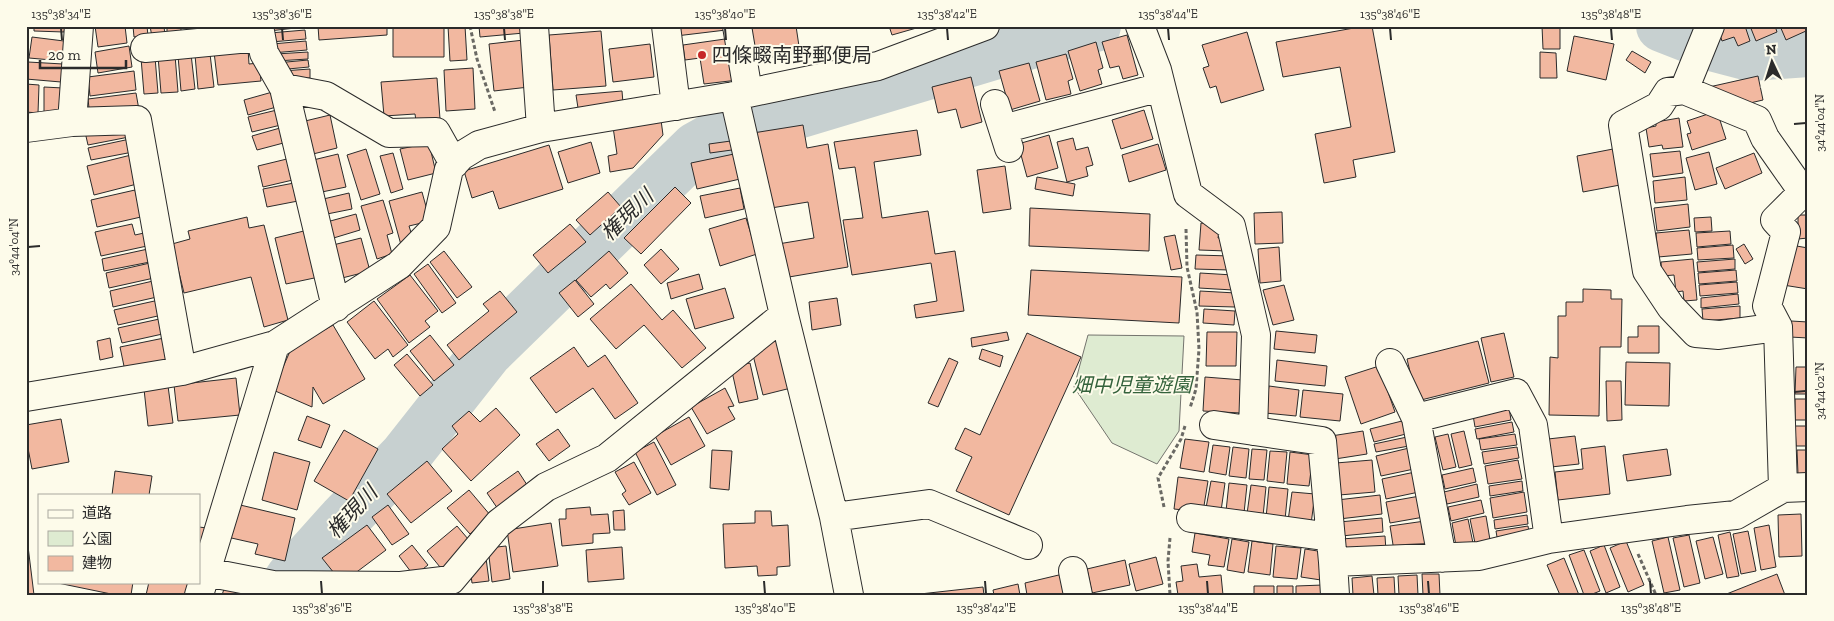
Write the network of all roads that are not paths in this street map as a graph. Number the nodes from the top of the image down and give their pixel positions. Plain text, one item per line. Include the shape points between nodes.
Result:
1 (79, 26) edge
2 (534, 26) edge
3 (666, 26) edge
4 (737, 26) edge
5 (985, 26) edge
6 (1140, 28) edge
7 (1708, 30) edge
8 (260, 32) edge
9 (145, 48) dead end
10 (1161, 87) junction
11 (284, 88) junction
12 (1684, 90) junction
13 (741, 94) junction
14 (676, 106) junction
15 (72, 122) junction
16 (1002, 127) dead end
17 (26, 128) edge
18 (541, 128) junction
19 (454, 164) junction
20 (1806, 192) edge
21 (336, 307) junction
22 (784, 315) junction
23 (1778, 327) junction
24 (275, 344) junction
25 (1390, 363) dead end
26 (182, 371) junction
27 (26, 396) edge
28 (1416, 418) junction
29 (1214, 425) dead end
30 (1253, 431) junction
31 (1796, 488) edge
32 (834, 518) junction
33 (1180, 524) road end
34 (1548, 539) junction
35 (1028, 545) dead end
36 (1332, 549) junction
37 (1442, 558) junction
38 (202, 583) edge
39 (400, 590) edge
40 (849, 595) edge
41 (1335, 595) edge

1 - 15 street
2 - 18 street
3 - 14 street
4 - 13 street
5 - 13 street via 878,66
6 - 10 street
7 - 12 street
8 - 9 street
8 - 11 street via 264,53
10 - 16 street
10 - 30 street via 1188,194 1231,226 1256,335
11 - 19 street via 326,96 389,133 436,132
11 - 21 street
12 - 20 street via 1757,120 1765,138
12 - 23 street via 1668,92 1659,106 1623,125 1647,271 1671,307 1696,333 1719,335
13 - 14 street
13 - 22 street via 742,132
14 - 18 street
15 - 17 street
15 - 26 street via 137,120
18 - 19 street via 479,145
19 - 21 street via 449,169 436,227 399,265
20 - 23 street via 1775,220 1786,232 1767,306
21 - 24 street
22 - 32 street
22 - 39 street via 607,458 546,487 499,524 451,580
23 - 31 street
24 - 26 street
24 - 38 street
25 - 28 street
26 - 27 street
28 - 34 street via 1516,393 1533,425
28 - 37 street
29 - 30 street
30 - 36 street via 1322,441
31 - 34 street via 1736,515
32 - 35 street via 929,504
32 - 40 street
33 - 36 street
34 - 37 street via 1479,556
36 - 37 street
36 - 41 street
38 - 39 street

